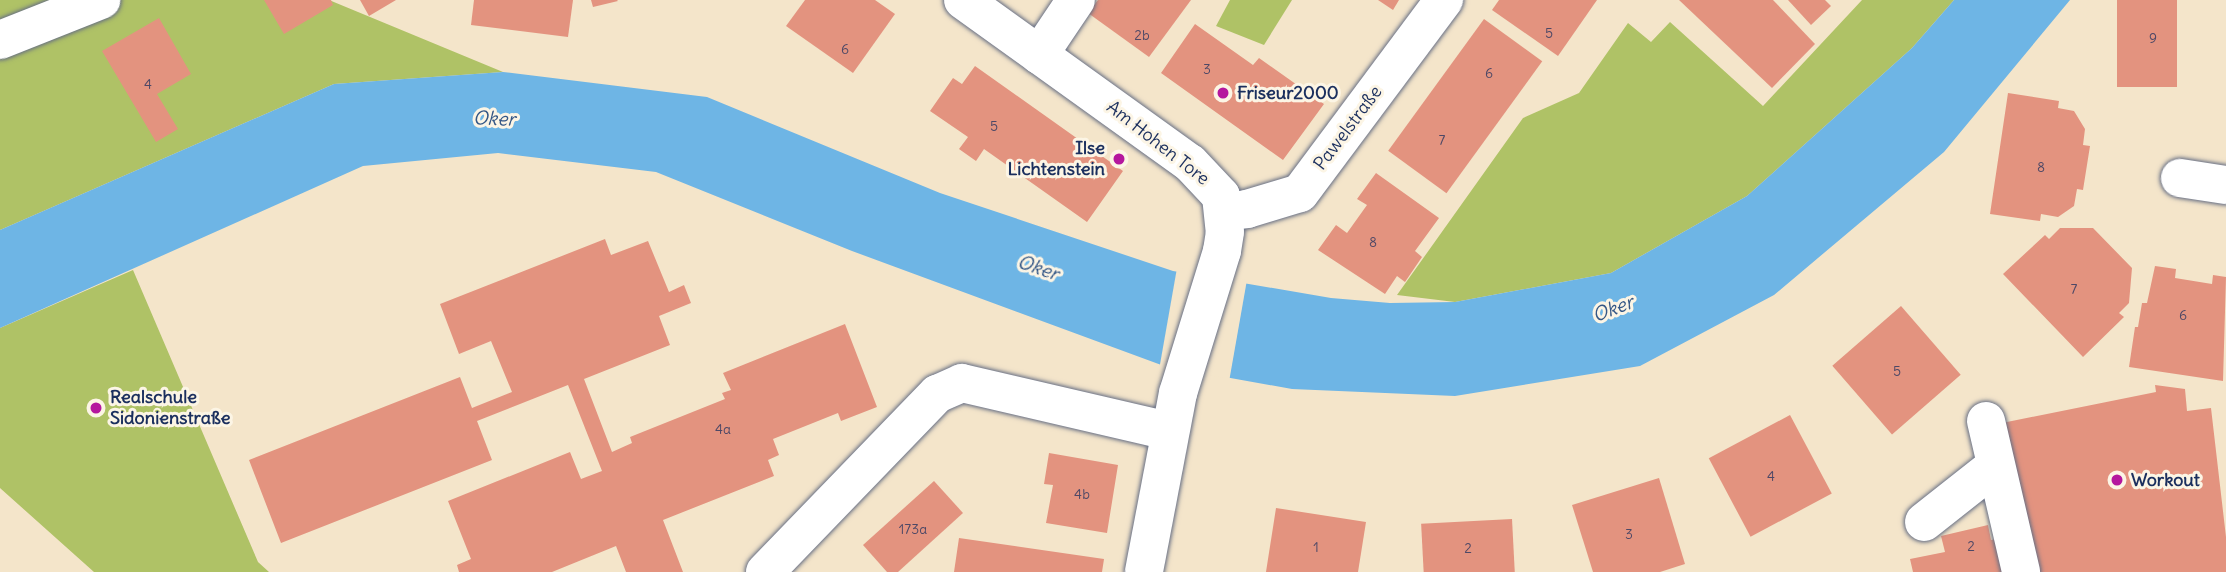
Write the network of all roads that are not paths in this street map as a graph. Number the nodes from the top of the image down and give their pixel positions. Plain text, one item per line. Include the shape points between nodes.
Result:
1 (101, 0) edge
2 (963, 0) edge
3 (1076, 0) edge
4 (1444, 0) edge
5 (0, 40) edge
6 (1039, 55) junction
7 (2180, 178) dead end
8 (2226, 185) edge
9 (1224, 212) junction
10 (1986, 421) dead end
11 (1169, 431) junction
12 (1995, 466) junction
13 (1924, 522) dead end
14 (1146, 558) edge
15 (765, 572) edge
16 (2021, 572) edge

1 - 5 street
2 - 6 street, Am Hohen Tore
3 - 6 street
4 - 9 street, Pawelstraße via 1300,193
6 - 9 street, Am Hohen Tore via 1190,163 1212,183
7 - 8 street
9 - 11 street, Am Hohen Tore via 1222,251
10 - 12 street
11 - 14 street, Am Hohen Tore
11 - 15 street via 962,383 937,394
12 - 13 street
12 - 16 street

